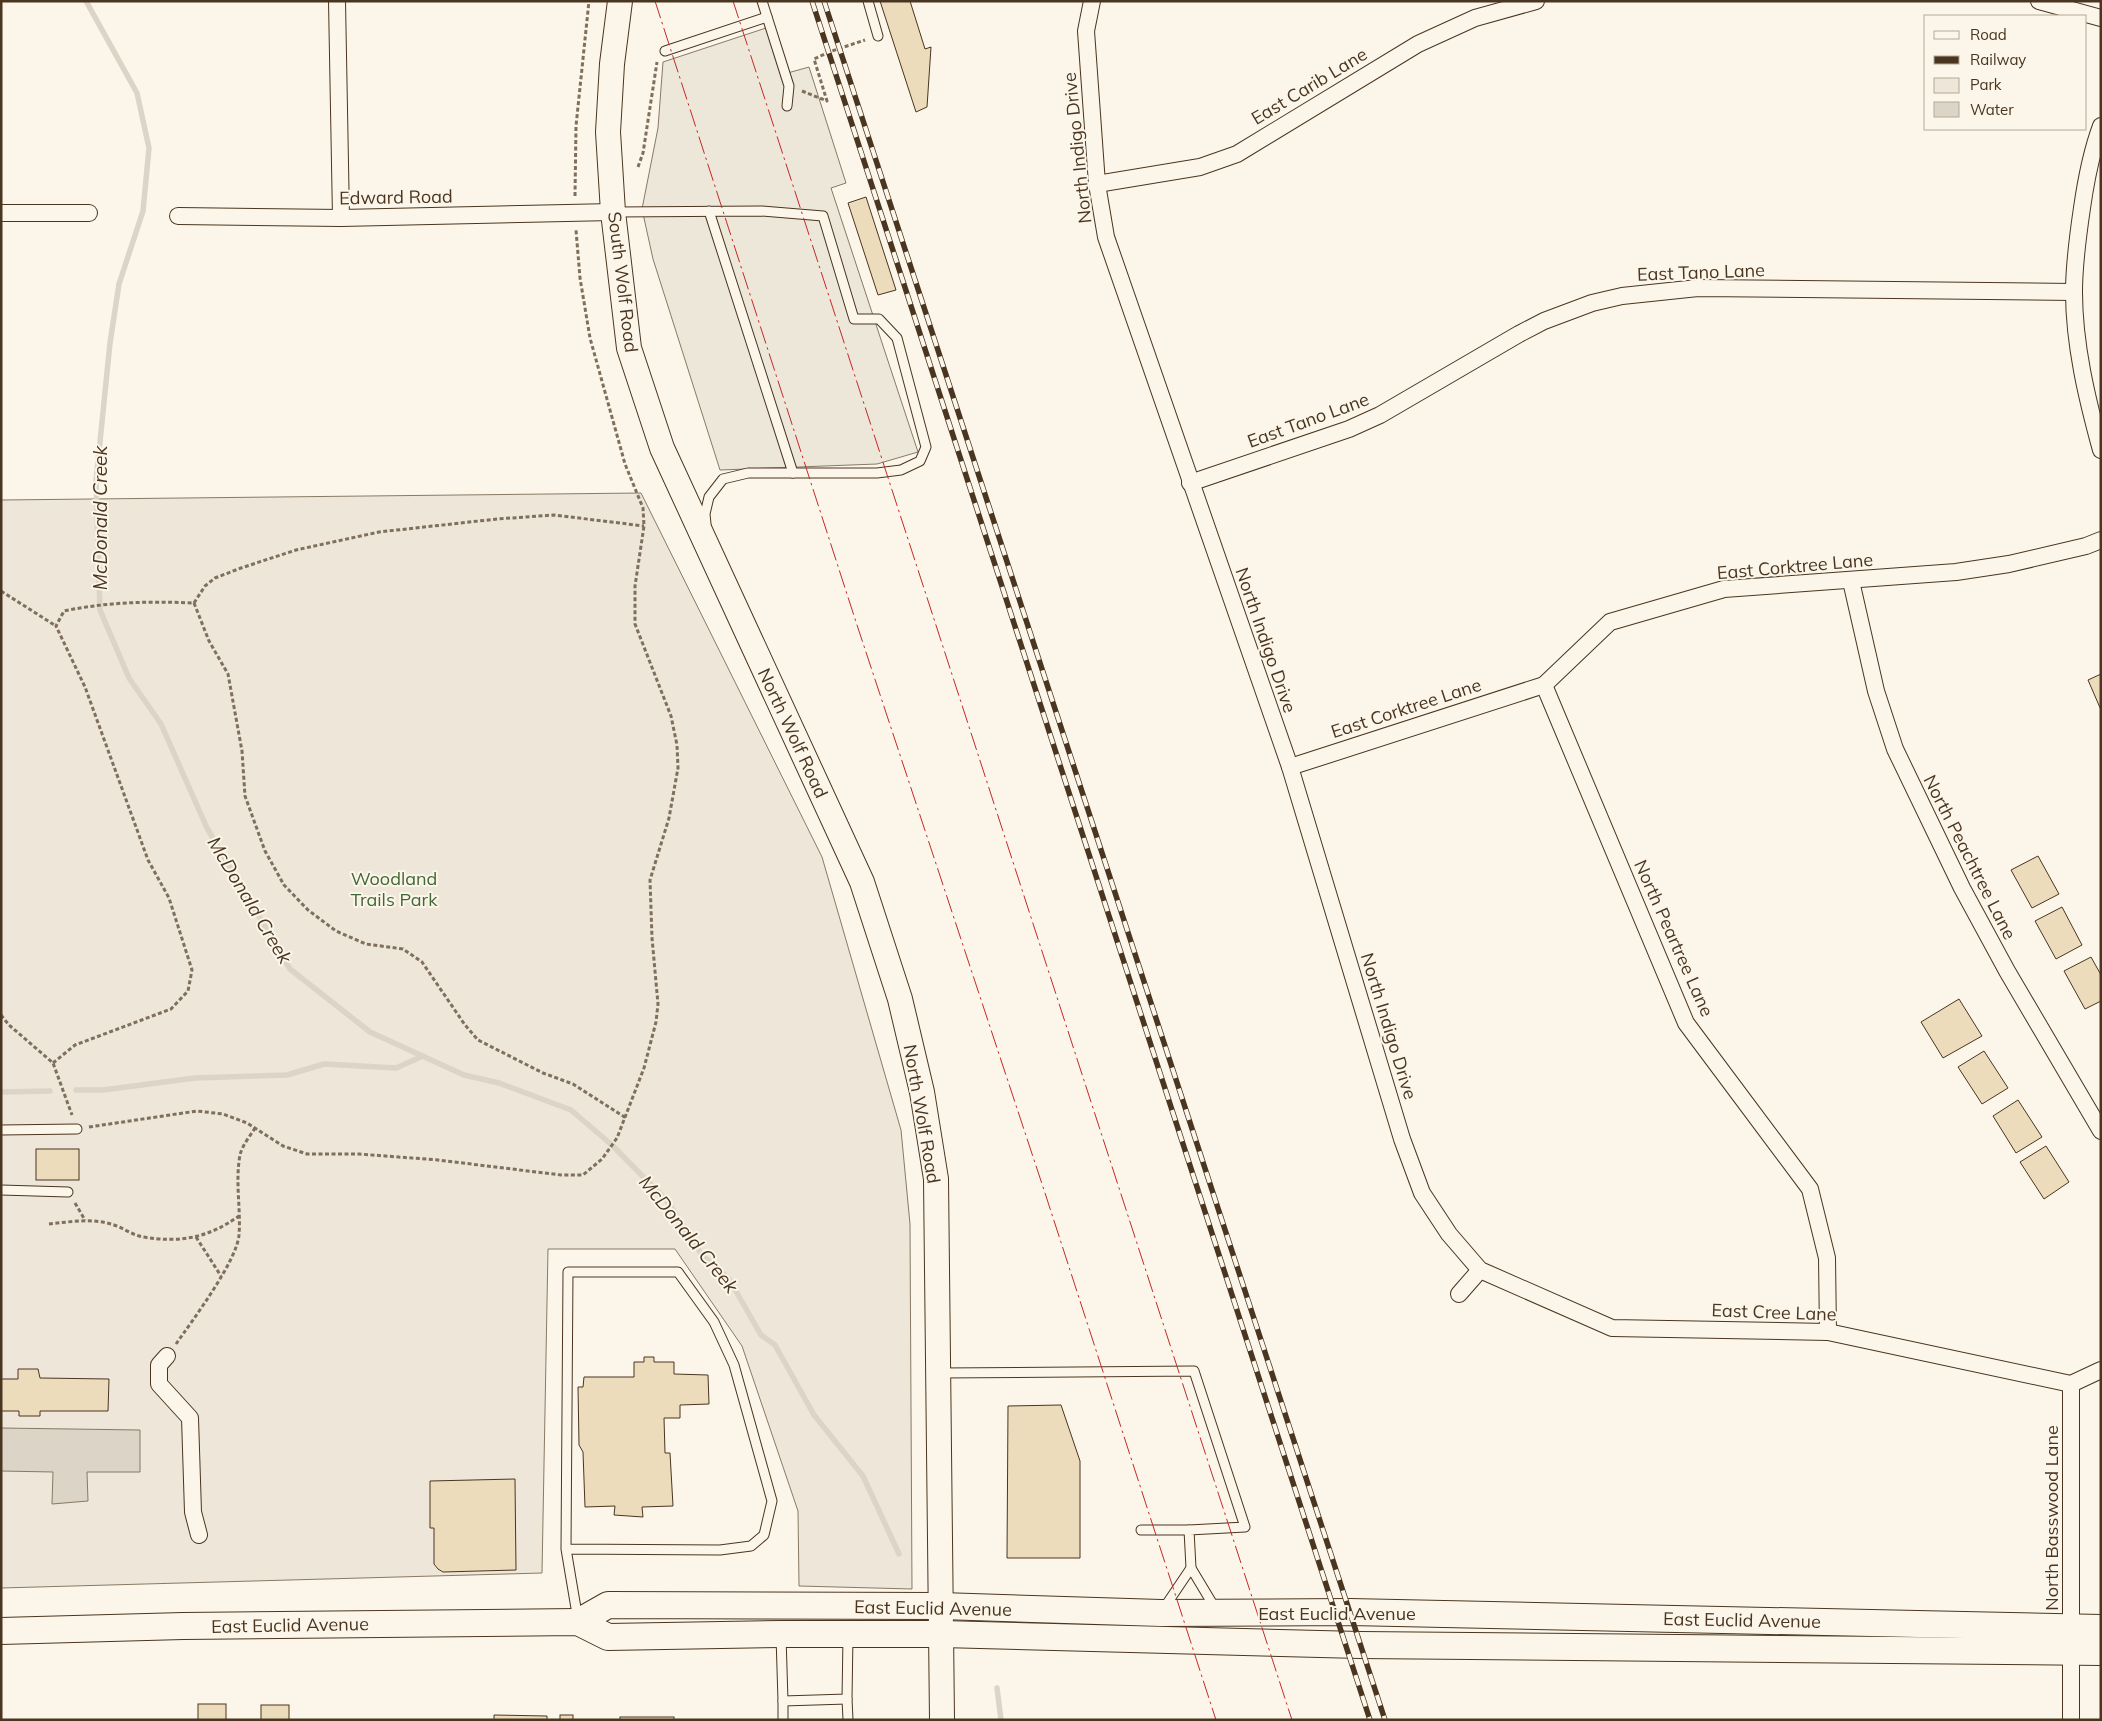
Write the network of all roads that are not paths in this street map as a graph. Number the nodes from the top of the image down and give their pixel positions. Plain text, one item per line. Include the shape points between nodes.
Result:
1 (337, 1) edge
2 (620, 1) edge
3 (762, 1) edge
4 (868, 1) edge
5 (1092, 1) edge
6 (1536, 1) edge
7 (2038, 1) edge
8 (767, 17) junction
9 (2101, 18) edge
10 (878, 36) road end
11 (665, 51) road end
12 (788, 106) dead end
13 (2101, 126) edge
14 (1097, 184) junction
15 (709, 211) junction
16 (613, 212) junction
17 (1, 213) edge
18 (89, 213) dead end
19 (178, 216) dead end
20 (341, 218) junction
21 (2074, 292) junction
22 (2096, 411) edge
23 (2101, 450) edge
24 (793, 473) junction
25 (1190, 483) junction
26 (2101, 540) edge
27 (708, 549) junction
28 (1851, 581) junction
29 (1544, 684) junction
30 (1290, 767) junction
31 (78, 1129) road end
32 (1, 1130) edge
33 (2101, 1131) edge
34 (1, 1190) edge
35 (68, 1192) road end
36 (1480, 1270) junction
37 (1459, 1294) dead end
38 (1828, 1332) junction
39 (167, 1356) road end
40 (2101, 1370) edge
41 (937, 1373) junction
42 (2070, 1384) junction
43 (1141, 1530) dead end
44 (1189, 1530) junction
45 (199, 1535) dead end
46 (566, 1549) junction
47 (1191, 1568) junction
48 (941, 1606) junction
49 (1161, 1613) junction
50 (1218, 1613) junction
51 (578, 1622) junction
52 (2101, 1628) edge
53 (1, 1631) edge
54 (848, 1633) junction
55 (780, 1634) junction
56 (942, 1634) junction
57 (2072, 1640) junction
58 (2101, 1652) edge
59 (847, 1699) junction
60 (783, 1701) junction
61 (783, 1720) edge
62 (848, 1720) edge
63 (942, 1720) edge
64 (2071, 1720) edge

1 - 20 street
2 - 16 main road, South Wolf Road via 608,132
3 - 8 lane
4 - 10 lane
5 - 14 street, North Indigo Drive via 1086,31
6 - 14 street, East Carib Lane via 1474,18 1418,44 1237,154 1200,167
7 - 9 street
8 - 11 lane
8 - 12 lane via 789,86
13 - 21 street via 2086,179
14 - 25 street, North Indigo Drive via 1106,237
15 - 16 lane
15 - 24 lane
15 - 24 lane via 823,216 854,319 879,319 897,338 926,447 920,462 901,470 877,473
16 - 20 street, Edward Road
16 - 27 main road, South Wolf Road via 629,348 662,448
17 - 18 street
19 - 20 street, Edward Road
21 - 22 street via 2078,345
21 - 25 street, East Tano Lane via 1698,288 1622,296 1544,321 1380,415 1349,429
22 - 23 street
24 - 27 lane via 748,473 723,480 708,497 705,514
25 - 30 street, North Indigo Drive
26 - 28 street, East Corktree Lane via 2009,564
27 - 41 main road, North Wolf Road via 862,882 900,999 922,1092 936,1179
28 - 29 street, East Corktree Lane via 1724,589 1610,622
28 - 33 street, North Peachtree Lane via 1876,691 1902,766 2007,971
29 - 30 street, East Corktree Lane
29 - 38 street, North Peartree Lane via 1686,1023 1810,1189 1827,1258
30 - 36 street, North Indigo Drive via 1402,1139 1422,1193 1449,1234
31 - 32 lane
34 - 35 lane
36 - 37 street
36 - 38 street, East Cree Lane via 1612,1328
38 - 42 street, East Cree Lane
39 - 45 street via 159,1365 159,1384 190,1418 193,1512
40 - 42 street
41 - 44 lane via 1194,1371 1245,1527
41 - 48 main road, North Wolf Road
42 - 57 street, North Basswood Lane
43 - 44 lane
44 - 47 lane
46 - 46 lane via 720,1550 751,1546 764,1534 772,1501 734,1365 714,1322 678,1272 568,1272
46 - 51 lane
47 - 49 lane
47 - 50 lane
48 - 49 main road, East Euclid Avenue
48 - 51 main road, East Euclid Avenue via 608,1606
48 - 56 main road, North Wolf Road
49 - 50 main road, East Euclid Avenue
50 - 57 main road, East Euclid Avenue via 1360,1612
51 - 53 main road, East Euclid Avenue
51 - 55 main road, East Euclid Avenue via 608,1637
52 - 57 main road, East Euclid Avenue
54 - 55 main road, East Euclid Avenue
54 - 56 main road, East Euclid Avenue
54 - 59 lane
55 - 60 lane
56 - 57 main road, East Euclid Avenue via 1360,1645
56 - 63 main road, North Wolf Road
57 - 58 main road, East Euclid Avenue
57 - 64 street, North Basswood Lane
59 - 60 lane
59 - 62 lane
60 - 61 lane

